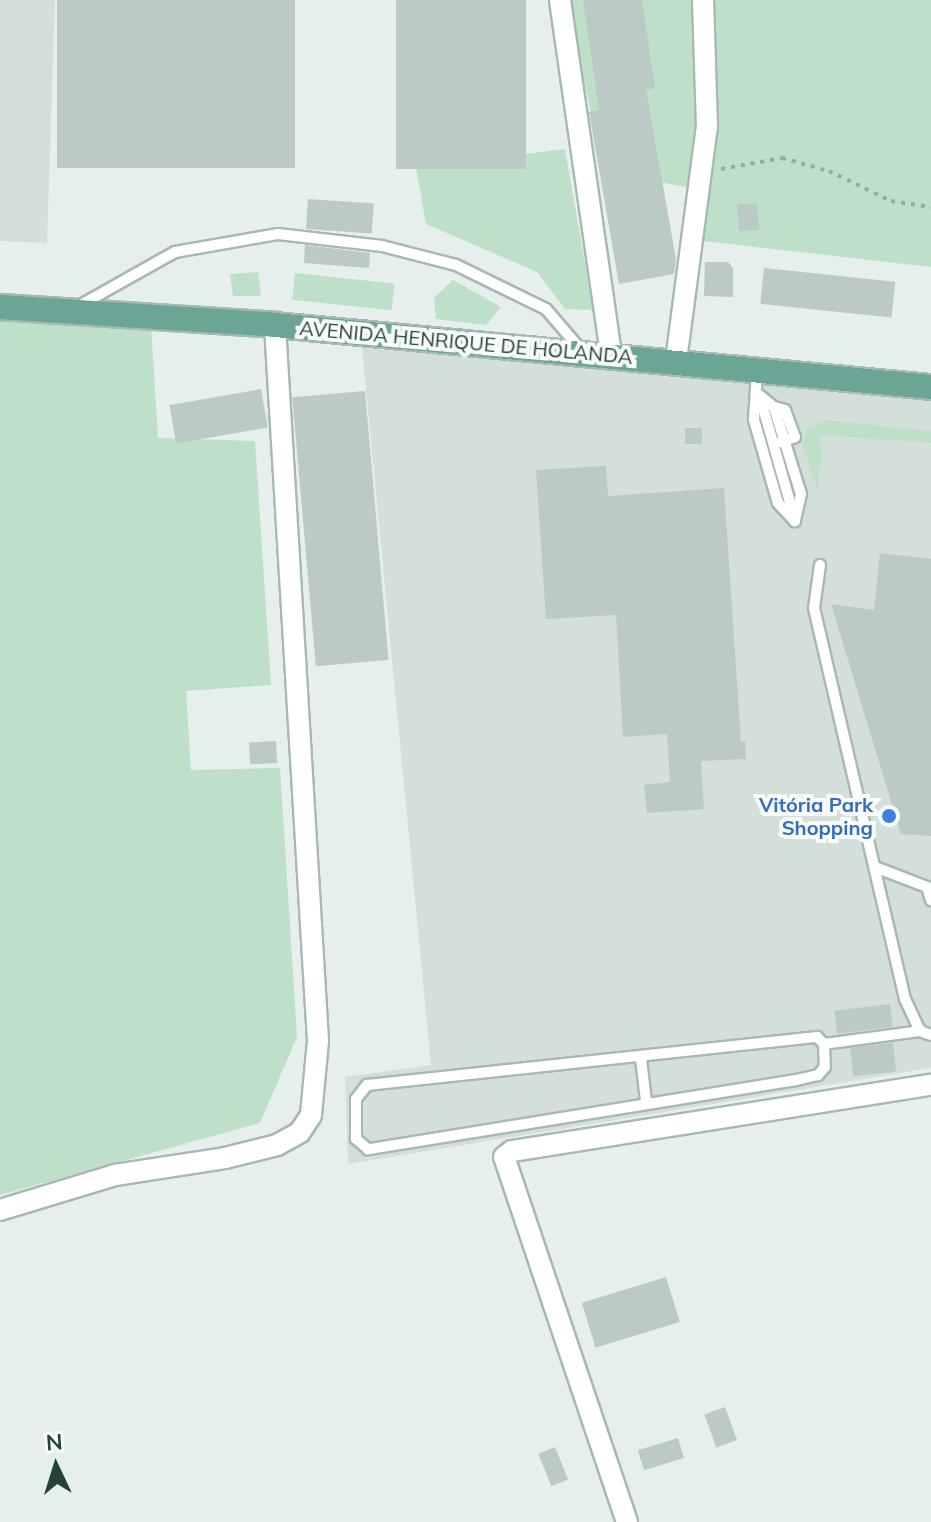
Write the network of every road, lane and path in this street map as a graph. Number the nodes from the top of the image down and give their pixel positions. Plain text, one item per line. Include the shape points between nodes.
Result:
1 (560, 0) edge
2 (703, 0) edge
3 (703, 166) junction
4 (931, 207) edge
5 (0, 307) edge
6 (68, 312) junction
7 (275, 325) junction
8 (582, 351) junction
9 (611, 354) junction
10 (676, 361) junction
11 (757, 369) junction
12 (931, 387) edge
13 (759, 395) junction
14 (779, 443) junction
15 (761, 448) junction
16 (820, 565) dead end
17 (875, 867) junction
18 (929, 887) edge
19 (931, 900) edge
20 (920, 1031) junction
21 (931, 1035) edge
22 (824, 1044) junction
23 (641, 1059) junction
24 (931, 1085) edge
25 (646, 1101) junction
26 (0, 1210) edge
27 (627, 1522) edge

1 - 9 street
2 - 3 street
3 - 4 path via 735,170 782,158 829,171 891,201
3 - 10 street
5 - 6 main road, AVENIDA HENRIQUE DE HOLANDA
6 - 7 main road, AVENIDA HENRIQUE DE HOLANDA
6 - 8 lane via 175,252 278,234 382,246 456,265 546,309
7 - 8 main road, AVENIDA HENRIQUE DE HOLANDA
7 - 26 street via 318,1041 311,1115 300,1132 277,1145 115,1175
8 - 9 main road, AVENIDA HENRIQUE DE HOLANDA
9 - 10 main road, AVENIDA HENRIQUE DE HOLANDA
10 - 11 main road, AVENIDA HENRIQUE DE HOLANDA
11 - 12 main road, AVENIDA HENRIQUE DE HOLANDA
11 - 13 lane
13 - 14 lane
13 - 14 lane via 774,407
13 - 15 lane via 754,420
14 - 15 lane
14 - 15 lane via 795,521 778,503
16 - 17 lane via 814,608
17 - 18 lane
17 - 20 lane via 905,999
18 - 19 lane
20 - 21 lane
20 - 22 lane
22 - 23 lane via 817,1037 803,1038
22 - 25 lane via 825,1067 818,1075
23 - 25 lane
23 - 25 lane via 367,1085 356,1099 356,1139 368,1149
24 - 27 street via 512,1151 504,1157

